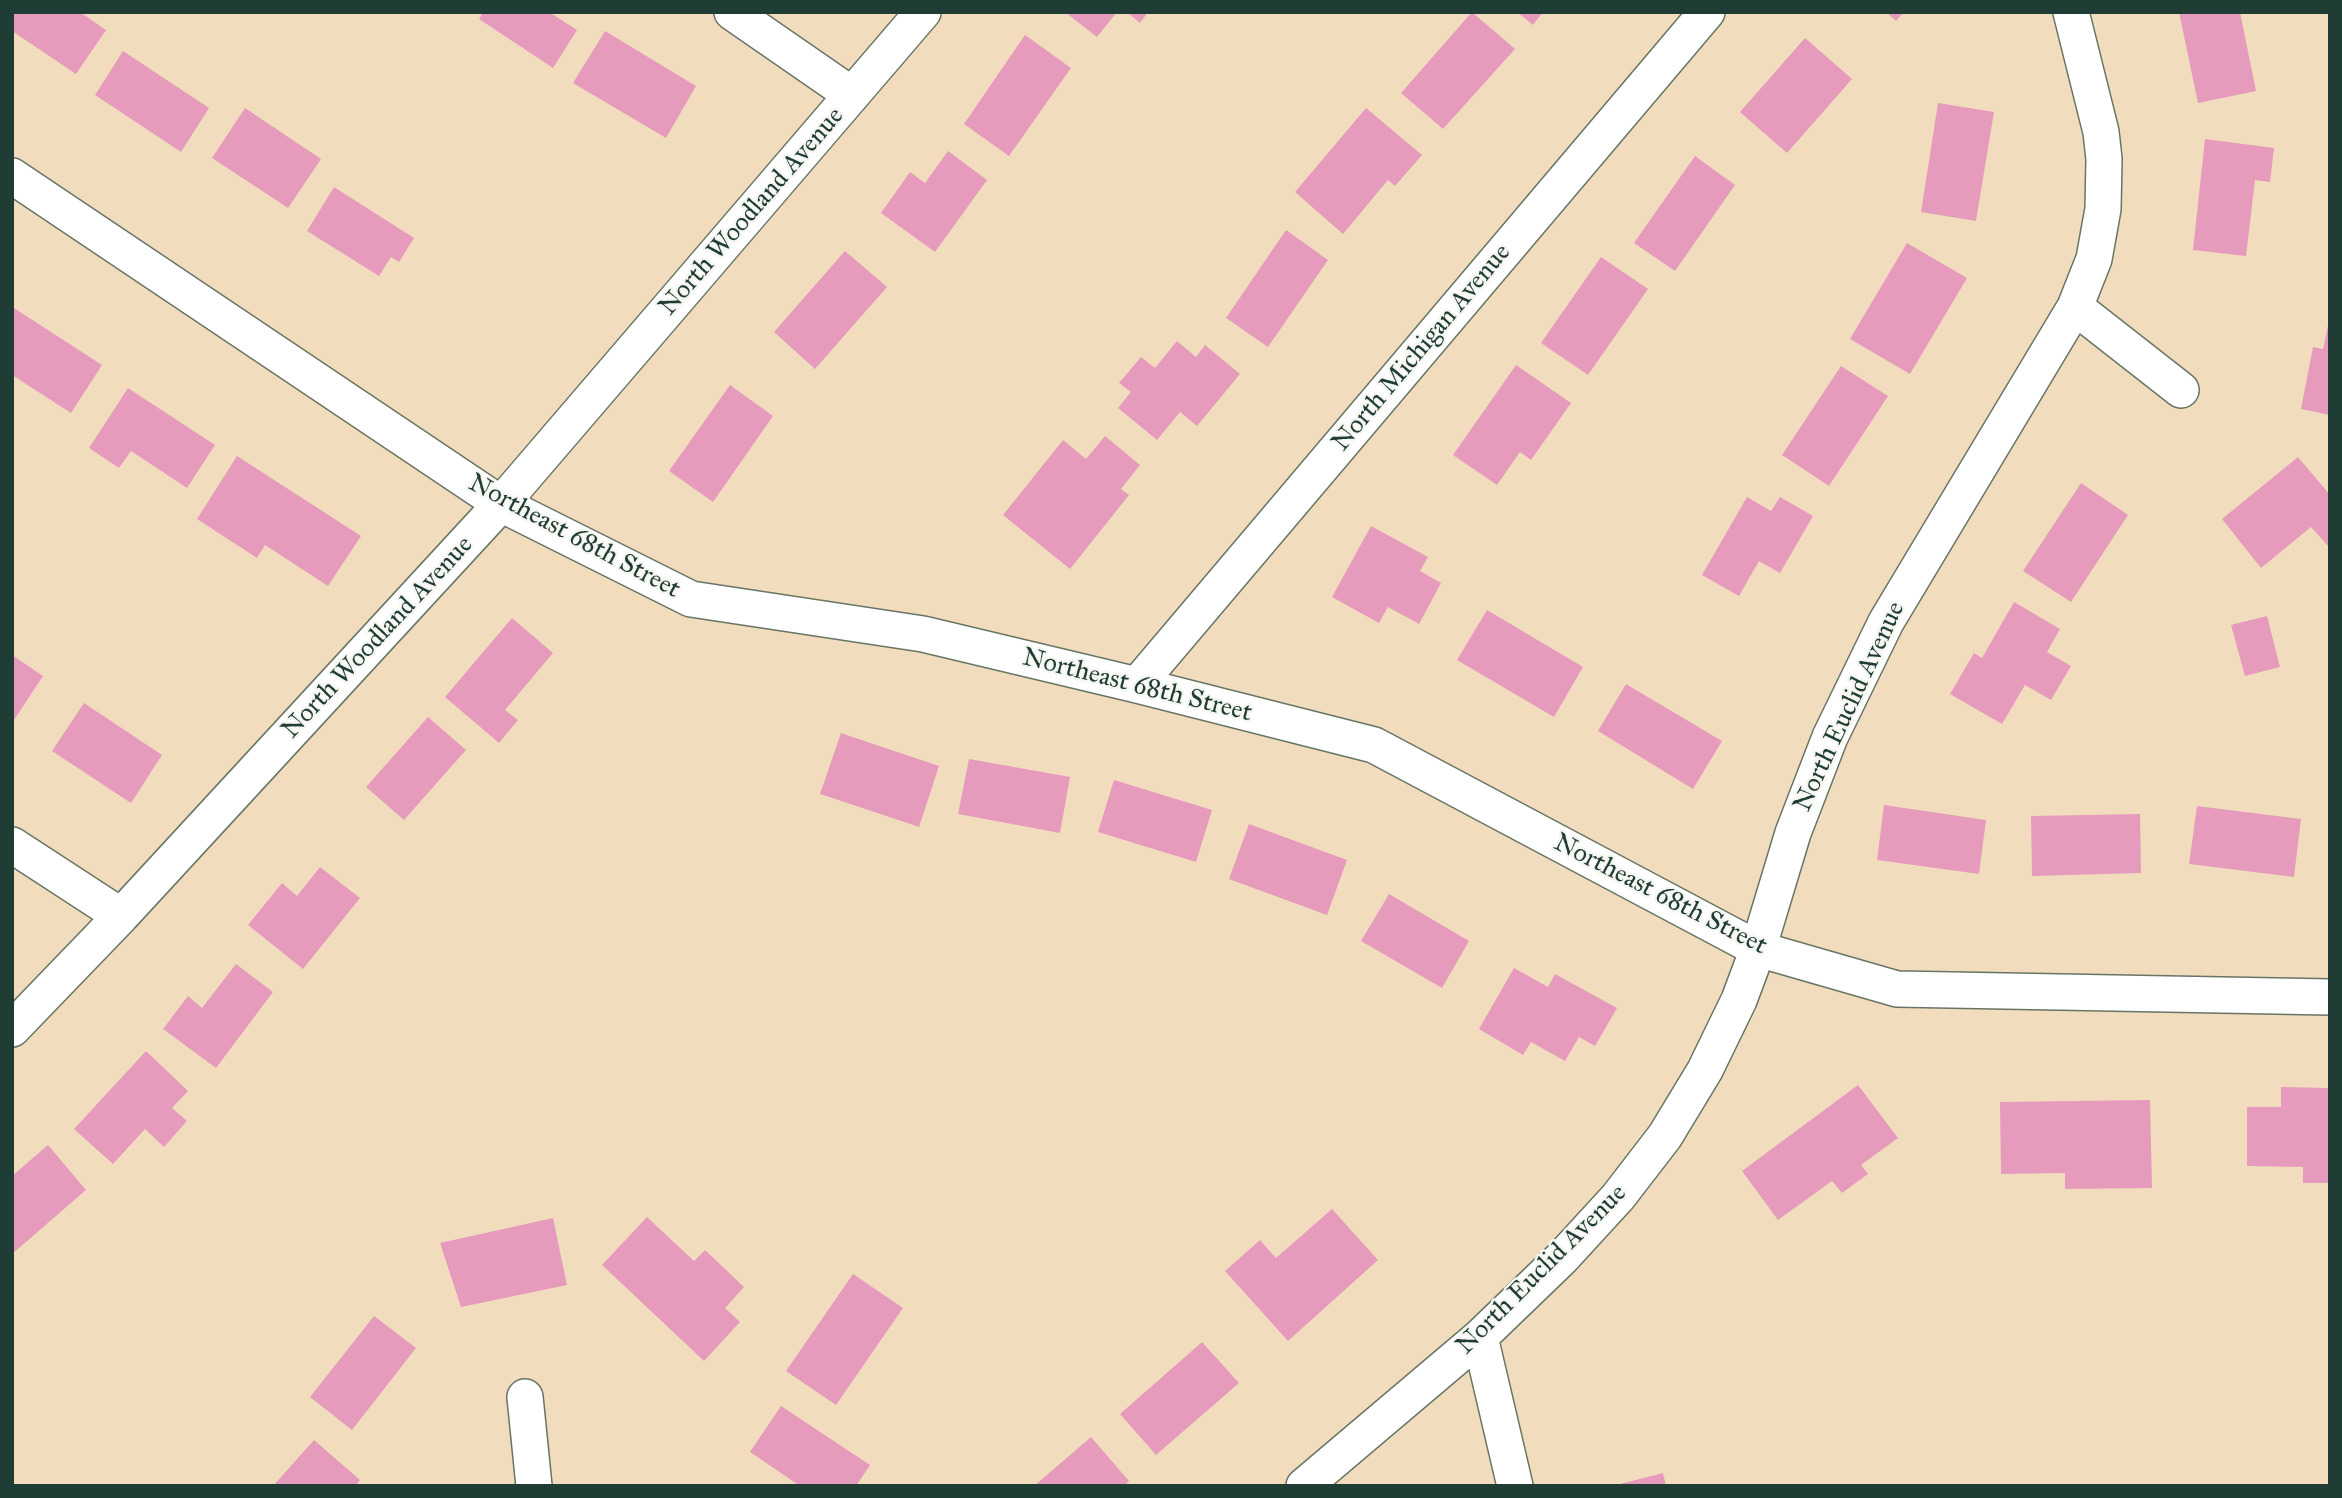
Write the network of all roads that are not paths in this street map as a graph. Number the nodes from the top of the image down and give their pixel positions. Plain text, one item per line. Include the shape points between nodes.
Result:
1 (732, 12) edge
2 (923, 12) edge
3 (1707, 12) edge
4 (2071, 12) edge
5 (852, 95) junction
6 (12, 176) edge
7 (2075, 307) junction
8 (2181, 390) dead end
9 (501, 504) junction
10 (1137, 685) junction
11 (12, 845) edge
12 (121, 916) junction
13 (1758, 949) junction
14 (2330, 997) edge
15 (12, 1029) edge
16 (1480, 1337) junction
17 (525, 1397) dead end
18 (534, 1486) edge
19 (1304, 1486) edge
20 (1515, 1486) edge

1 - 5 street
2 - 5 street, North Woodland Avenue
3 - 10 street, North Michigan Avenue
4 - 7 street, North Euclid Avenue via 2104,159 2094,259
5 - 9 street, North Woodland Avenue
6 - 9 street, Northeast 68th Street
7 - 8 street
7 - 13 street, North Euclid Avenue via 1886,622 1830,737 1793,833
9 - 10 street, Northeast 68th Street via 691,599 923,634
9 - 12 street, North Woodland Avenue
10 - 13 street, Northeast 68th Street via 1374,745
11 - 12 street
12 - 15 street, North Woodland Avenue
13 - 14 street, Northeast 68th Street via 1897,989
13 - 16 street, North Euclid Avenue via 1705,1070 1665,1136 1562,1258
16 - 19 street, North Euclid Avenue
16 - 20 street
17 - 18 street

